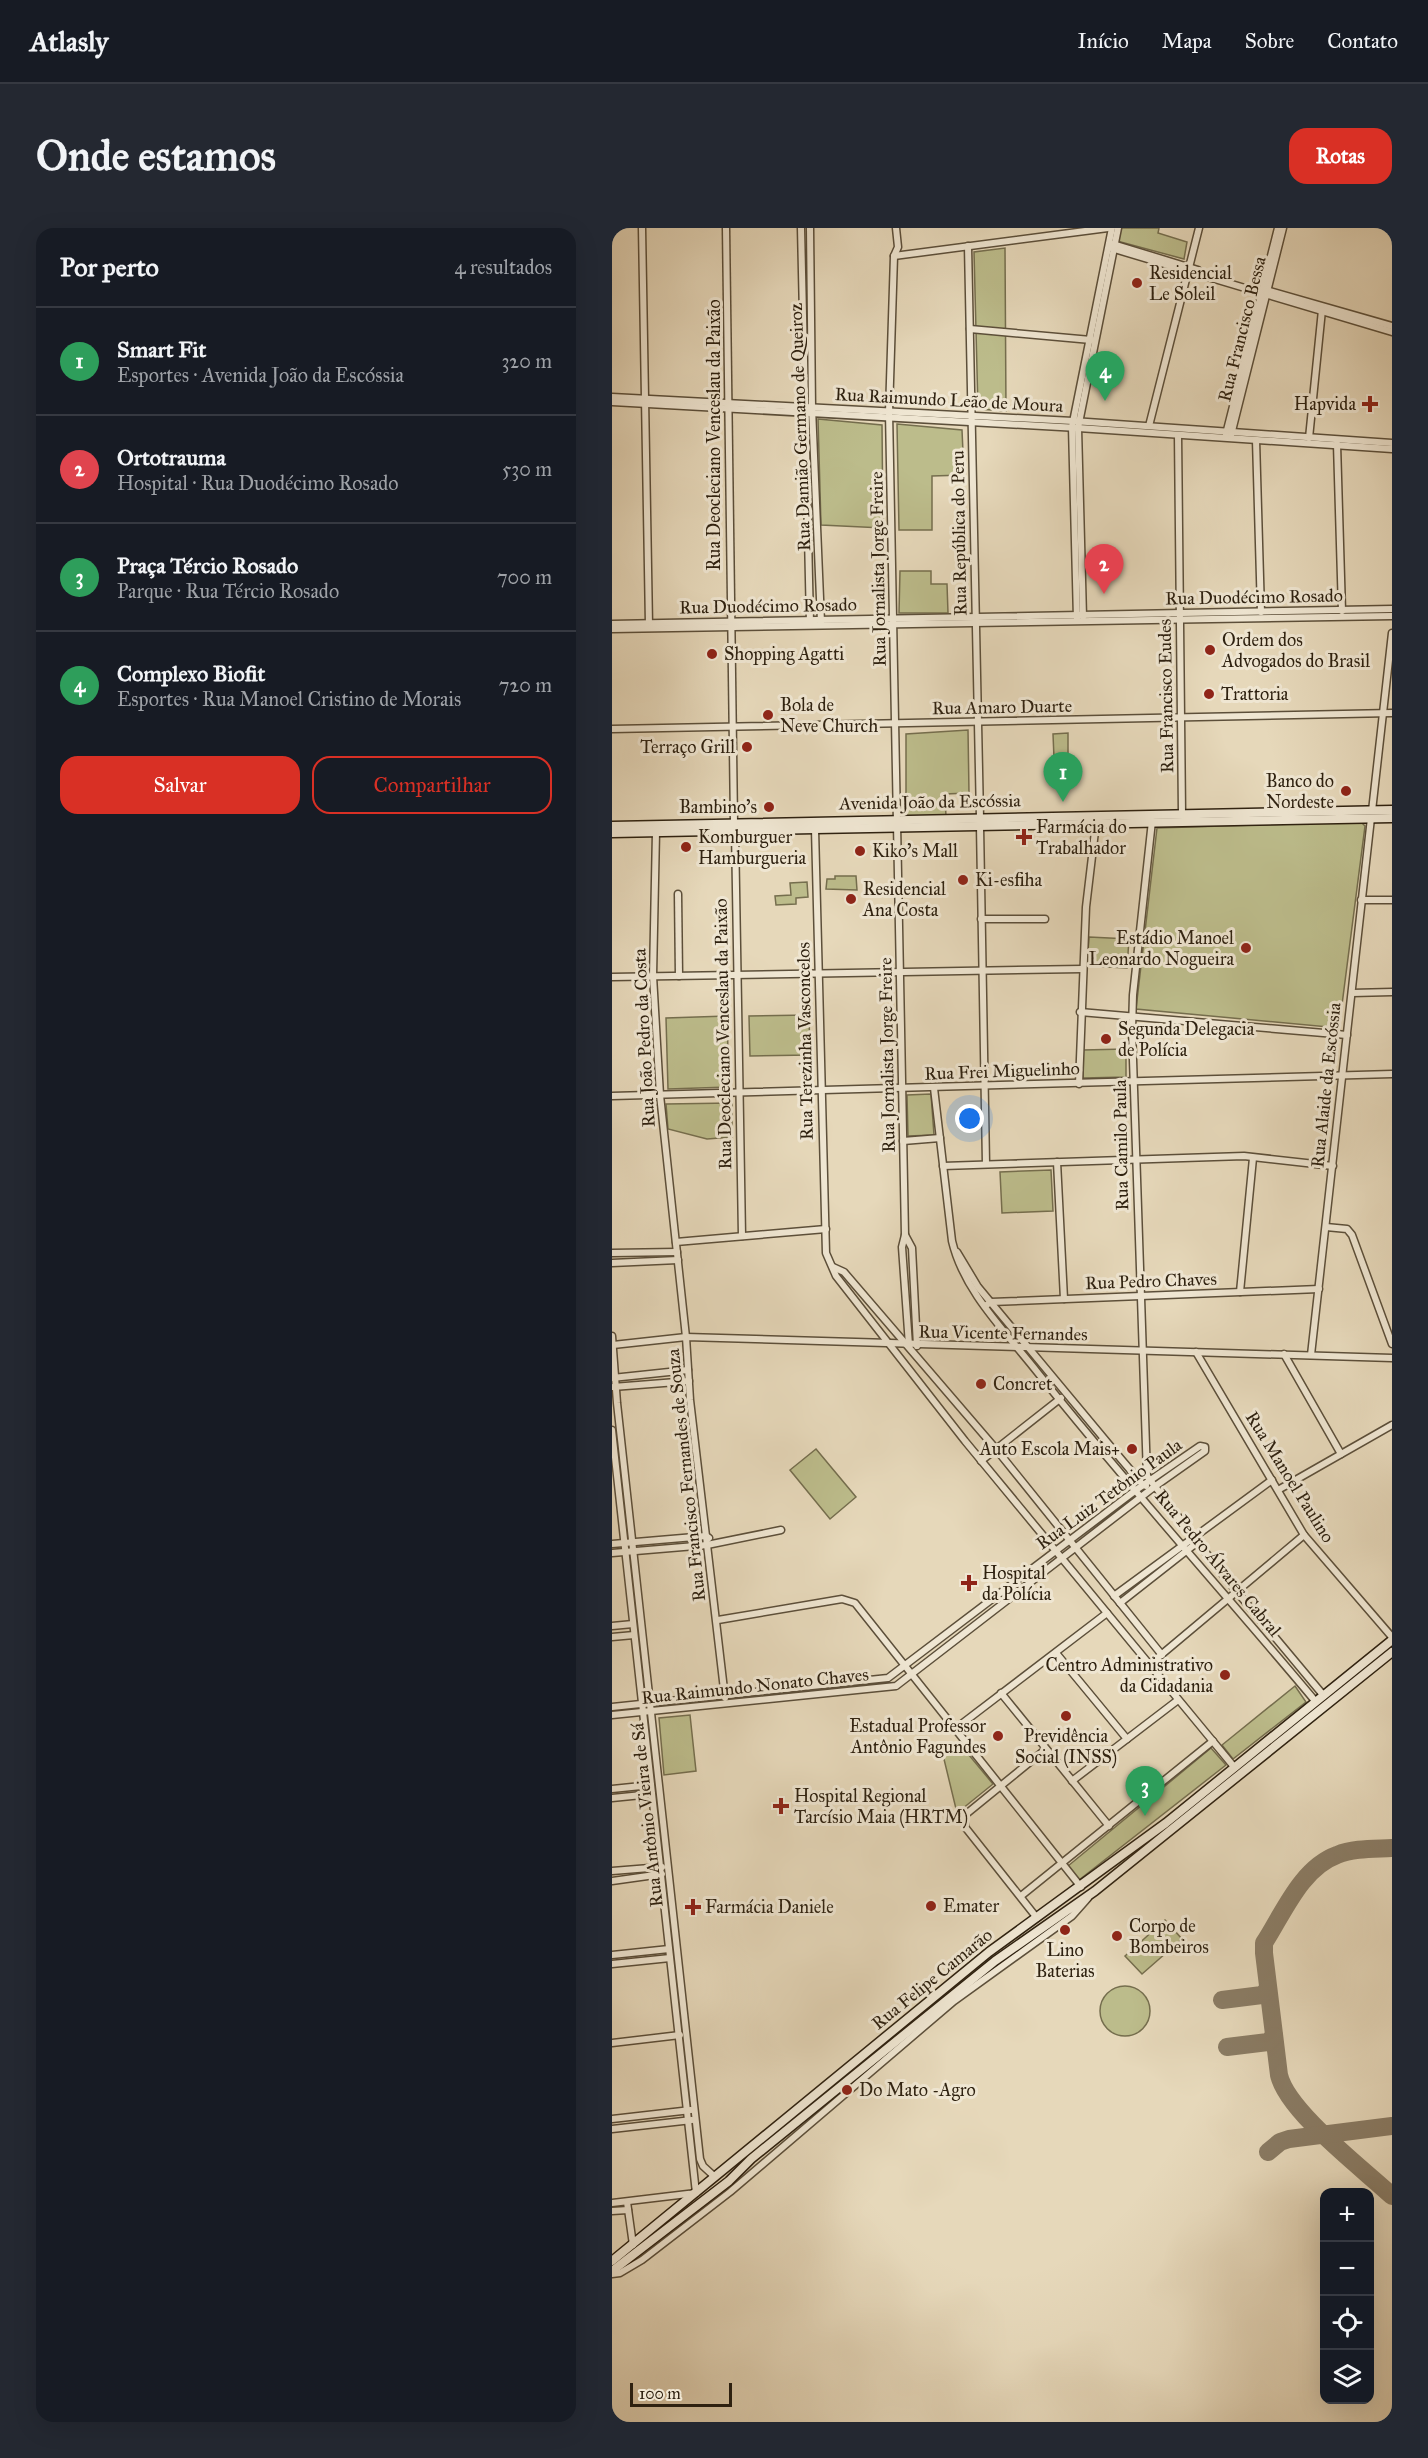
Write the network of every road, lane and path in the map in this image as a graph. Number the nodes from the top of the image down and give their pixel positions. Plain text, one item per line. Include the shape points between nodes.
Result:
1 (642, 228) edge
2 (726, 228) edge
3 (801, 228) edge
4 (810, 228) edge
5 (896, 228) edge
6 (1110, 228) edge
7 (1118, 228) edge
8 (1199, 228) edge
9 (1278, 228) edge
10 (1283, 228) edge
11 (968, 246) junction
12 (1111, 246) junction
13 (894, 256) junction
14 (1188, 270) junction
15 (1265, 291) junction
16 (803, 294) junction
17 (811, 294) junction
18 (1322, 310) junction
19 (1392, 326) edge
20 (970, 329) junction
21 (1392, 333) edge
22 (1088, 339) junction
23 (1095, 341) junction
24 (612, 397) edge
25 (645, 401) junction
26 (612, 402) edge
27 (728, 402) junction
28 (728, 410) junction
29 (809, 411) junction
30 (890, 415) junction
31 (971, 420) junction
32 (1075, 424) junction
33 (1149, 426) junction
34 (1178, 435) junction
35 (1228, 435) junction
36 (1309, 438) junction
37 (1256, 440) junction
38 (1392, 442) edge
39 (1337, 443) junction
40 (1392, 449) edge
41 (1392, 609) edge
42 (1342, 611) junction
43 (1261, 612) junction
44 (1180, 616) junction
45 (1392, 616) edge
46 (1080, 618) junction
47 (976, 621) junction
48 (893, 622) junction
49 (810, 623) junction
50 (821, 623) junction
51 (612, 624) edge
52 (730, 624) junction
53 (649, 626) junction
54 (612, 629) edge
55 (1392, 633) edge
56 (1382, 714) junction
57 (1392, 714) edge
58 (1181, 719) junction
59 (978, 722) junction
60 (896, 724) junction
61 (732, 728) junction
62 (612, 729) edge
63 (1392, 810) edge
64 (1182, 813) junction
65 (1372, 814) junction
66 (1392, 818) edge
67 (1152, 821) junction
68 (980, 822) junction
69 (899, 823) junction
70 (1096, 823) junction
71 (612, 826) edge
72 (735, 827) junction
73 (815, 829) junction
74 (656, 832) junction
75 (612, 833) edge
76 (678, 894) dead end
77 (1361, 900) junction
78 (1392, 900) edge
79 (981, 919) junction
80 (1045, 919) dead end
81 (1082, 969) junction
82 (982, 970) junction
83 (901, 971) junction
84 (818, 973) junction
85 (737, 974) junction
86 (653, 976) junction
87 (679, 976) junction
88 (612, 977) edge
89 (1392, 992) edge
90 (1352, 993) junction
91 (1080, 1012) junction
92 (1132, 1016) junction
93 (1347, 1035) junction
94 (1392, 1074) edge
95 (1343, 1076) junction
96 (1135, 1082) junction
97 (1079, 1084) junction
98 (984, 1087) junction
99 (934, 1088) junction
100 (903, 1089) junction
101 (821, 1091) junction
102 (739, 1094) junction
103 (660, 1095) junction
104 (612, 1096) edge
105 (940, 1138) junction
106 (903, 1141) junction
107 (1253, 1158) junction
108 (1134, 1160) junction
109 (1057, 1162) junction
110 (986, 1164) junction
111 (943, 1166) junction
112 (1333, 1166) junction
113 (1326, 1227) junction
114 (825, 1229) junction
115 (905, 1235) junction
116 (742, 1236) junction
117 (676, 1242) junction
118 (612, 1253) edge
119 (678, 1256) junction
120 (612, 1263) edge
121 (833, 1267) junction
122 (1318, 1289) junction
123 (1240, 1292) junction
124 (1140, 1296) junction
125 (1064, 1299) junction
126 (988, 1304) junction
127 (612, 1336) edge
128 (686, 1337) junction
129 (1392, 1344) edge
130 (613, 1345) edge
131 (892, 1345) junction
132 (909, 1346) junction
133 (916, 1346) junction
134 (1018, 1348) junction
135 (1029, 1348) junction
136 (1142, 1352) junction
137 (1196, 1352) junction
138 (1284, 1353) junction
139 (1311, 1355) junction
140 (1392, 1358) edge
141 (688, 1370) junction
142 (613, 1378) edge
143 (689, 1381) junction
144 (614, 1387) edge
145 (1066, 1394) junction
146 (1059, 1399) junction
147 (1392, 1425) edge
148 (612, 1430) edge
149 (996, 1449) junction
150 (1341, 1454) junction
151 (623, 1460) junction
152 (981, 1461) junction
153 (614, 1462) edge
154 (1146, 1469) joint
155 (624, 1471) junction
156 (614, 1472) edge
157 (1272, 1480) junction
158 (1152, 1484) junction
159 (1143, 1485) junction
160 (1136, 1490) junction
161 (1278, 1490) junction
162 (1142, 1496) junction
163 (781, 1530) dead end
164 (1304, 1535) junction
165 (706, 1536) junction
166 (1196, 1539) junction
167 (1069, 1541) junction
168 (624, 1542) junction
169 (632, 1542) junction
170 (715, 1542) junction
171 (612, 1544) edge
172 (707, 1545) junction
173 (1181, 1546) junction
174 (1076, 1549) junction
175 (633, 1551) junction
176 (1055, 1551) junction
177 (625, 1552) junction
178 (1186, 1552) junction
179 (612, 1553) edge
180 (1063, 1560) junction
181 (1237, 1592) junction
182 (1114, 1596) junction
183 (1230, 1598) junction
184 (1120, 1603) junction
185 (1107, 1614) junction
186 (718, 1620) junction
187 (633, 1624) junction
188 (612, 1626) edge
189 (634, 1635) junction
190 (612, 1637) edge
191 (1392, 1638) edge
192 (1392, 1652) edge
193 (1056, 1653) junction
194 (1162, 1655) junction
195 (1392, 1660) edge
196 (1378, 1663) junction
197 (1149, 1665) junction
198 (905, 1667) junction
199 (895, 1675) joint
200 (912, 1675) junction
201 (900, 1684) joint
202 (801, 1688) junction
203 (1001, 1693) junction
204 (725, 1695) junction
205 (802, 1696) junction
206 (1324, 1696) junction
207 (1178, 1700) junction
208 (1316, 1702) junction
209 (650, 1703) junction
210 (642, 1704) junction
211 (726, 1705) junction
212 (612, 1707) edge
213 (651, 1711) junction
214 (643, 1712) junction
215 (612, 1716) edge
216 (955, 1729) junction
217 (1127, 1739) junction
218 (1213, 1741) junction
219 (1046, 1749) junction
220 (1235, 1768) junction
221 (1072, 1781) junction
222 (651, 1785) junction
223 (1001, 1786) junction
224 (612, 1789) edge
225 (652, 1794) junction
226 (612, 1798) edge
227 (1183, 1809) junction
228 (1183, 1822) junction
229 (1108, 1826) junction
230 (1063, 1863) junction
231 (660, 1865) junction
232 (668, 1870) junction
233 (612, 1871) edge
234 (661, 1875) junction
235 (612, 1881) edge
236 (1082, 1887) junction
237 (1093, 1893) junction
238 (1021, 1896) junction
239 (1077, 1904) junction
240 (1037, 1918) junction
241 (1017, 1945) junction
242 (669, 1949) junction
243 (612, 1955) edge
244 (670, 1958) junction
245 (612, 1964) edge
246 (682, 2035) junction
247 (612, 2043) edge
248 (692, 2110) junction
249 (612, 2119) edge
250 (693, 2120) junction
251 (612, 2129) edge
252 (715, 2177) junction
253 (696, 2193) junction
254 (627, 2202) junction
255 (612, 2203) edge
256 (628, 2210) junction
257 (612, 2211) edge
258 (683, 2215) junction
259 (633, 2245) junction
260 (612, 2261) edge
261 (612, 2272) edge

1 - 25 street
2 - 27 street, Rua Deocleciano Venceslau da Paixão
3 - 16 street, Rua Damião Germano de Queiroz
4 - 17 street, Rua Damião Germano de Queiroz
5 - 13 street, Rua Jornalista Jorge Freire via 898,248
6 - 11 street
6 - 12 street
7 - 12 street
8 - 14 street
9 - 15 street, Rua Francisco Bessa
10 - 15 street, Rua Francisco Bessa
11 - 13 street
11 - 20 street, Rua República do Peru
12 - 14 street
12 - 22 street
12 - 23 street
13 - 30 street, Rua Jornalista Jorge Freire
14 - 15 street
14 - 33 street
15 - 18 street
15 - 35 street, Rua Francisco Bessa
16 - 17 street
16 - 29 street, Rua Damião Germano de Queiroz
17 - 29 street, Rua Damião Germano de Queiroz
18 - 19 street
18 - 21 street
18 - 36 street
20 - 22 street
20 - 31 street, Rua República do Peru
22 - 23 street
22 - 32 street
23 - 32 street
24 - 25 street, Rua Raimundo Leão de Moura
25 - 26 street, Rua Raimundo Leão de Moura
25 - 27 street, Rua Raimundo Leão de Moura
25 - 28 street, Rua Raimundo Leão de Moura
25 - 53 street
27 - 28 street, Rua Deocleciano Venceslau da Paixão
27 - 29 street, Rua Raimundo Leão de Moura
28 - 29 street, Rua Raimundo Leão de Moura
28 - 52 street, Rua Deocleciano Venceslau da Paixão
29 - 30 street, Rua Raimundo Leão de Moura
29 - 49 street, Rua Damião Germano de Queiroz
29 - 50 street, Rua Damião Germano de Queiroz
30 - 31 street, Rua Raimundo Leão de Moura
30 - 48 street, Rua Jornalista Jorge Freire
31 - 32 street, Rua Raimundo Leão de Moura
31 - 47 street, Rua República do Peru
32 - 33 street, Rua Raimundo Leão de Moura
32 - 34 street, Rua Raimundo Leão de Moura
32 - 46 street
33 - 35 street, Rua Raimundo Leão de Moura
34 - 35 street, Rua Raimundo Leão de Moura
34 - 44 street, Rua Francisco Eudes
35 - 36 street, Rua Raimundo Leão de Moura
35 - 37 street, Rua Raimundo Leão de Moura
36 - 39 street, Rua Raimundo Leão de Moura
37 - 39 street, Rua Raimundo Leão de Moura
37 - 43 street
38 - 39 street, Rua Raimundo Leão de Moura
38 - 40 street
39 - 40 street, Rua Raimundo Leão de Moura
39 - 42 street
41 - 42 street, Rua Duodécimo Rosado
42 - 43 street, Rua Duodécimo Rosado
43 - 44 street, Rua Duodécimo Rosado
44 - 45 street, Rua Duodécimo Rosado
44 - 46 street, Rua Duodécimo Rosado
44 - 58 street, Rua Francisco Eudes
46 - 47 street, Rua Duodécimo Rosado
47 - 48 street, Rua Duodécimo Rosado
47 - 59 street, Rua República do Peru
48 - 50 street, Rua Duodécimo Rosado
48 - 60 street, Rua Jornalista Jorge Freire
49 - 50 street, Rua Duodécimo Rosado
49 - 52 street, Rua Duodécimo Rosado
51 - 53 street, Rua Duodécimo Rosado
52 - 53 street, Rua Duodécimo Rosado
52 - 61 street, Rua Deocleciano Venceslau da Paixão
53 - 54 street, Rua Duodécimo Rosado
55 - 56 street, Rua Alaide da Escóssia
56 - 57 street, Rua Amaro Duarte
56 - 58 street, Rua Amaro Duarte
56 - 65 street, Rua Alaide da Escóssia
58 - 59 street, Rua Amaro Duarte
58 - 64 street, Rua Francisco Eudes
59 - 60 street, Rua Amaro Duarte
59 - 68 street, Rua República do Peru
60 - 61 street, Rua Amaro Duarte
60 - 69 street, Rua Jornalista Jorge Freire
61 - 62 street, Rua Amaro Duarte
61 - 72 street, Rua Deocleciano Venceslau da Paixão
63 - 65 main road, Avenida João da Escóssia
64 - 65 main road, Avenida João da Escóssia
64 - 68 main road, Avenida João da Escóssia
65 - 66 main road, Avenida João da Escóssia
65 - 67 main road, Avenida João da Escóssia
65 - 77 street, Rua Alaide da Escóssia
67 - 70 main road, Avenida João da Escóssia
67 - 92 street, Rua Camilo Paula
68 - 69 main road, Avenida João da Escóssia
68 - 70 main road, Avenida João da Escóssia
68 - 79 street, Rua República do Peru
69 - 72 main road, Avenida João da Escóssia
69 - 73 main road, Avenida João da Escóssia
69 - 83 street, Rua Jornalista Jorge Freire
70 - 81 street
71 - 72 main road, Avenida João da Escóssia
72 - 73 main road, Avenida João da Escóssia
72 - 74 main road, Avenida João da Escóssia
72 - 85 street, Rua Deocleciano Venceslau da Paixão
73 - 84 street, Rua Terezinha Vasconcelos
74 - 75 main road, Avenida João da Escóssia
74 - 86 street, Rua João Pedro da Costa
76 - 87 street
77 - 78 street
77 - 90 street, Rua Alaide da Escóssia
79 - 80 street
79 - 82 street, Rua República do Peru
81 - 82 street
81 - 91 street
82 - 83 street
82 - 98 street, Rua República do Peru
83 - 84 street
83 - 100 street, Rua Jornalista Jorge Freire
84 - 85 street
84 - 101 street, Rua Terezinha Vasconcelos
85 - 87 street
85 - 102 street, Rua Deocleciano Venceslau da Paixão
86 - 87 street
86 - 88 street
86 - 103 street, Rua João Pedro da Costa
89 - 90 street
90 - 93 street, Rua Alaide da Escóssia
91 - 92 street
91 - 97 street
92 - 93 street
92 - 96 street, Rua Camilo Paula
93 - 95 street, Rua Alaide da Escóssia
94 - 95 street, Rua Frei Miguelinho
95 - 96 street, Rua Frei Miguelinho
95 - 112 street, Rua Alaide da Escóssia
96 - 97 street, Rua Frei Miguelinho
96 - 108 street, Rua Camilo Paula
97 - 98 street, Rua Frei Miguelinho
98 - 99 street, Rua Frei Miguelinho
98 - 110 street, Rua República do Peru
99 - 100 street, Rua Frei Miguelinho
99 - 105 street, Rua Pedro Álvares Cabral
100 - 101 street, Rua Frei Miguelinho
100 - 106 street, Rua Jornalista Jorge Freire
101 - 102 street, Rua Frei Miguelinho
101 - 114 street, Rua Terezinha Vasconcelos
102 - 103 street, Rua Frei Miguelinho
102 - 116 street, Rua Deocleciano Venceslau da Paixão
103 - 104 street, Rua Frei Miguelinho
103 - 117 street, Rua João Pedro da Costa
105 - 106 street
105 - 111 street, Rua Pedro Álvares Cabral
106 - 115 street, Rua Jornalista Jorge Freire
107 - 108 street
107 - 112 street
107 - 123 street
108 - 109 street
108 - 124 street, Rua Camilo Paula
109 - 110 street
109 - 125 street
110 - 111 street
111 - 126 street, Rua Pedro Álvares Cabral via 952,1241 960,1268
112 - 113 street, Rua Alaide da Escóssia
113 - 122 street, Rua Alaide da Escóssia
113 - 129 street via 1347,1229 1352,1235
114 - 116 street
114 - 121 street, Rua Terezinha Vasconcelos via 826,1252
115 - 132 street, Rua Jornalista Jorge Freire via 902,1247
115 - 133 street, Rua Jornalista Jorge Freire via 912,1248
116 - 117 street
117 - 119 street, Rua Francisco Fernandes de Souza
118 - 119 street
119 - 120 street
119 - 128 street, Rua Francisco Fernandes de Souza
121 - 131 street via 836,1276
121 - 132 street via 844,1272
122 - 123 street, Rua Pedro Chaves
122 - 139 street, Rua Alaide da Escóssia
123 - 124 street, Rua Pedro Chaves
124 - 125 street, Rua Pedro Chaves
124 - 136 street, Rua Camilo Paula
125 - 126 street, Rua Pedro Chaves
126 - 134 street, Rua Pedro Álvares Cabral
126 - 135 street, Rua Pedro Álvares Cabral
127 - 130 street, Rua Antônio Vieira de Sá
128 - 130 street, Rua Vicente Fernandes
128 - 131 street, Rua Vicente Fernandes
128 - 141 street, Rua Francisco Fernandes de Souza
130 - 142 street, Rua Antônio Vieira de Sá
131 - 132 street, Rua Vicente Fernandes
131 - 152 street
132 - 133 street, Rua Vicente Fernandes
132 - 149 street
133 - 134 street, Rua Vicente Fernandes
134 - 135 street, Rua Vicente Fernandes
134 - 146 street, Rua Pedro Álvares Cabral
135 - 136 street, Rua Vicente Fernandes
135 - 145 street, Rua Pedro Álvares Cabral
136 - 137 street, Rua Vicente Fernandes
136 - 154 street, Rua Camilo Paula
137 - 138 street, Rua Vicente Fernandes
137 - 157 street, Rua Manoel Paulino
138 - 139 street, Rua Vicente Fernandes
138 - 150 street
139 - 140 street, Rua Vicente Fernandes
141 - 142 street
141 - 143 street, Rua Francisco Fernandes de Souza
142 - 144 street, Rua Antônio Vieira de Sá
143 - 144 street
143 - 165 street, Rua Francisco Fernandes de Souza
144 - 151 street, Rua Antônio Vieira de Sá
145 - 146 street
145 - 159 street, Rua Pedro Álvares Cabral
146 - 149 street
146 - 160 street, Rua Pedro Álvares Cabral
147 - 150 street
148 - 153 street, Rua Antônio Vieira de Sá
149 - 152 street
149 - 167 street
150 - 161 street
151 - 153 street
151 - 155 street, Rua Antônio Vieira de Sá
152 - 176 street
153 - 156 street, Rua Antônio Vieira de Sá
154 - 158 street, Rua Pedro Álvares Cabral
155 - 156 street
155 - 169 street, Rua Antônio Vieira de Sá
156 - 168 street, Rua Antônio Vieira de Sá
157 - 161 street, Rua Manoel Paulino
157 - 166 street
158 - 158 street, Rua Luiz Tetônio Paula via 1205,1451 1205,1447 1200,1446
158 - 159 street
158 - 162 street, Rua Luiz Tetônio Paula
158 - 166 street, Rua Pedro Álvares Cabral
159 - 160 street, Rua Luiz Tetônio Paula
160 - 162 street, Rua Pedro Álvares Cabral
160 - 167 street, Rua Luiz Tetônio Paula
161 - 164 street, Rua Manoel Paulino
162 - 173 street, Rua Pedro Álvares Cabral
162 - 174 street, Rua Luiz Tetônio Paula
163 - 170 street
164 - 181 street
164 - 191 street, Rua Manoel Paulino
165 - 169 street
165 - 170 street
165 - 172 street, Rua Francisco Fernandes de Souza
166 - 173 street
166 - 178 street
166 - 181 street, Rua Pedro Álvares Cabral
167 - 174 street
167 - 176 street, Rua Luiz Tetônio Paula
168 - 169 street
168 - 171 street
168 - 177 street, Rua Antônio Vieira de Sá
169 - 175 street, Rua Antônio Vieira de Sá
170 - 172 street
172 - 175 street
172 - 186 street, Rua Francisco Fernandes de Souza
173 - 178 street, Rua Pedro Álvares Cabral
173 - 182 street
174 - 180 street, Rua Luiz Tetônio Paula
174 - 182 street
175 - 177 street
175 - 209 street, Rua Antônio Vieira de Sá
176 - 180 street
176 - 198 street, Rua Luiz Tetônio Paula
177 - 179 street
177 - 187 street, Rua Antônio Vieira de Sá
178 - 183 street, Rua Pedro Álvares Cabral
178 - 184 street
180 - 185 street
180 - 200 street, Rua Luiz Tetônio Paula
181 - 183 street
181 - 206 street, Rua Pedro Álvares Cabral
182 - 184 street
183 - 194 street
183 - 208 street, Rua Pedro Álvares Cabral
184 - 194 street
185 - 193 street
185 - 197 street
186 - 198 street via 842,1599 855,1603
186 - 204 street, Rua Francisco Fernandes de Souza
187 - 188 street
187 - 189 street, Rua Antônio Vieira de Sá
189 - 190 street
189 - 210 street, Rua Antônio Vieira de Sá
191 - 206 main road, Rua Felipe Camarão
192 - 196 main road, Rua Felipe Camarão
193 - 203 street
193 - 217 street
194 - 197 street
195 - 196 street
196 - 228 main road, Rua Felipe Camarão
197 - 207 street
198 - 199 street, Rua Luiz Tetônio Paula
198 - 200 street
199 - 202 street, Rua Raimundo Nonato Chaves
200 - 201 street, Rua Luiz Tetônio Paula
200 - 216 street
201 - 205 street, Rua Raimundo Nonato Chaves
202 - 204 street, Rua Raimundo Nonato Chaves
202 - 205 street
203 - 216 street
203 - 219 street
204 - 209 street, Rua Raimundo Nonato Chaves
204 - 211 street, Rua Francisco Fernandes de Souza
205 - 211 street, Rua Raimundo Nonato Chaves
206 - 208 main road, Rua Felipe Camarão
207 - 217 street
207 - 218 street
208 - 220 main road, Rua Felipe Camarão
209 - 210 street, Rua Raimundo Nonato Chaves
209 - 213 street, Rua Antônio Vieira de Sá
210 - 212 street, Rua Raimundo Nonato Chaves
210 - 214 street, Rua Antônio Vieira de Sá
211 - 213 street, Rua Raimundo Nonato Chaves
213 - 214 street, Rua Raimundo Nonato Chaves
213 - 232 street, Rua Antônio Vieira de Sá
214 - 215 street, Rua Raimundo Nonato Chaves
214 - 222 street, Rua Antônio Vieira de Sá
216 - 223 street
217 - 221 street
218 - 220 street
218 - 229 street
219 - 221 street
219 - 223 street
220 - 227 main road, Rua Felipe Camarão
221 - 229 street
222 - 224 street
222 - 225 street, Rua Antônio Vieira de Sá
223 - 230 street
223 - 238 street via 965,1815 965,1827
225 - 226 street
225 - 231 street, Rua Antônio Vieira de Sá
227 - 228 main road via 1170,1825
227 - 236 main road, Rua Felipe Camarão
228 - 237 main road, Rua Felipe Camarão
229 - 230 street
230 - 236 street
230 - 238 street
231 - 232 street
231 - 233 street
231 - 234 street, Rua Antônio Vieira de Sá
232 - 234 street
232 - 246 street, Rua Antônio Vieira de Sá
234 - 235 street
234 - 242 street, Rua Antônio Vieira de Sá
236 - 239 main road via 1062,1904 1067,1908
236 - 240 main road, Rua Felipe Camarão
237 - 239 main road, Rua Felipe Camarão
237 - 261 street, Rua Felipe Camarão via 1072,1916 954,2001 730,2192 642,2260 620,2273
238 - 240 street
239 - 241 main road, Rua Felipe Camarão
240 - 241 main road via 1041,1926
240 - 252 main road, Rua Felipe Camarão via 989,1952
241 - 258 main road, Rua Felipe Camarão
242 - 243 street
242 - 244 street, Rua Antônio Vieira de Sá
244 - 245 street
244 - 246 street, Rua Antônio Vieira de Sá
246 - 247 street
246 - 248 street, Rua Antônio Vieira de Sá
248 - 249 street
248 - 250 street, Rua Antônio Vieira de Sá
250 - 251 street
250 - 252 street, Rua Antônio Vieira de Sá via 700,2159
250 - 253 street, Rua Antônio Vieira de Sá
252 - 253 main road, Rua Felipe Camarão
252 - 258 main road via 718,2188
253 - 254 street
253 - 259 main road, Rua Felipe Camarão
254 - 255 street
254 - 256 street
256 - 257 street
256 - 259 street
258 - 261 main road, Rua Felipe Camarão
259 - 260 main road, Rua Felipe Camarão

